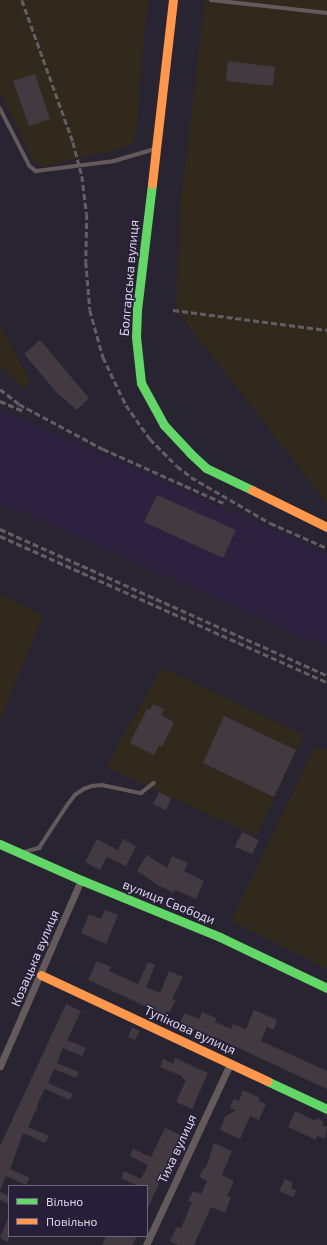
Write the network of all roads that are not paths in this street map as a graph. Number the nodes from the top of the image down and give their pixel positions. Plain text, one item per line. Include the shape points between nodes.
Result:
1 (173, 0) edge
2 (211, 0) edge
3 (327, 13) edge
4 (0, 108) edge
5 (156, 149) junction
6 (327, 527) edge
7 (154, 783) dead end
8 (0, 844) edge
9 (19, 852) junction
10 (81, 880) junction
11 (41, 975) junction
12 (327, 988) edge
13 (230, 1064) junction
14 (0, 1066) edge
15 (327, 1110) edge
16 (146, 1245) edge

1 - 5 street, Болгарська вулиця
2 - 3 lane
4 - 5 lane via 30,166 36,171 114,161
5 - 6 street, Болгарська вулиця via 137,309 136,337 141,383 164,425 206,468
7 - 9 lane via 141,793 102,785 84,789 68,804 38,848
8 - 9 street, вулиця Свободи
9 - 10 street, вулиця Свободи
10 - 11 street, Козацька вулиця
10 - 12 street, вулиця Свободи via 220,937
11 - 13 street, Тупікова вулиця
11 - 14 street, Козацька вулиця
13 - 15 street, Тупікова вулиця
13 - 16 street, Тиха вулиця

